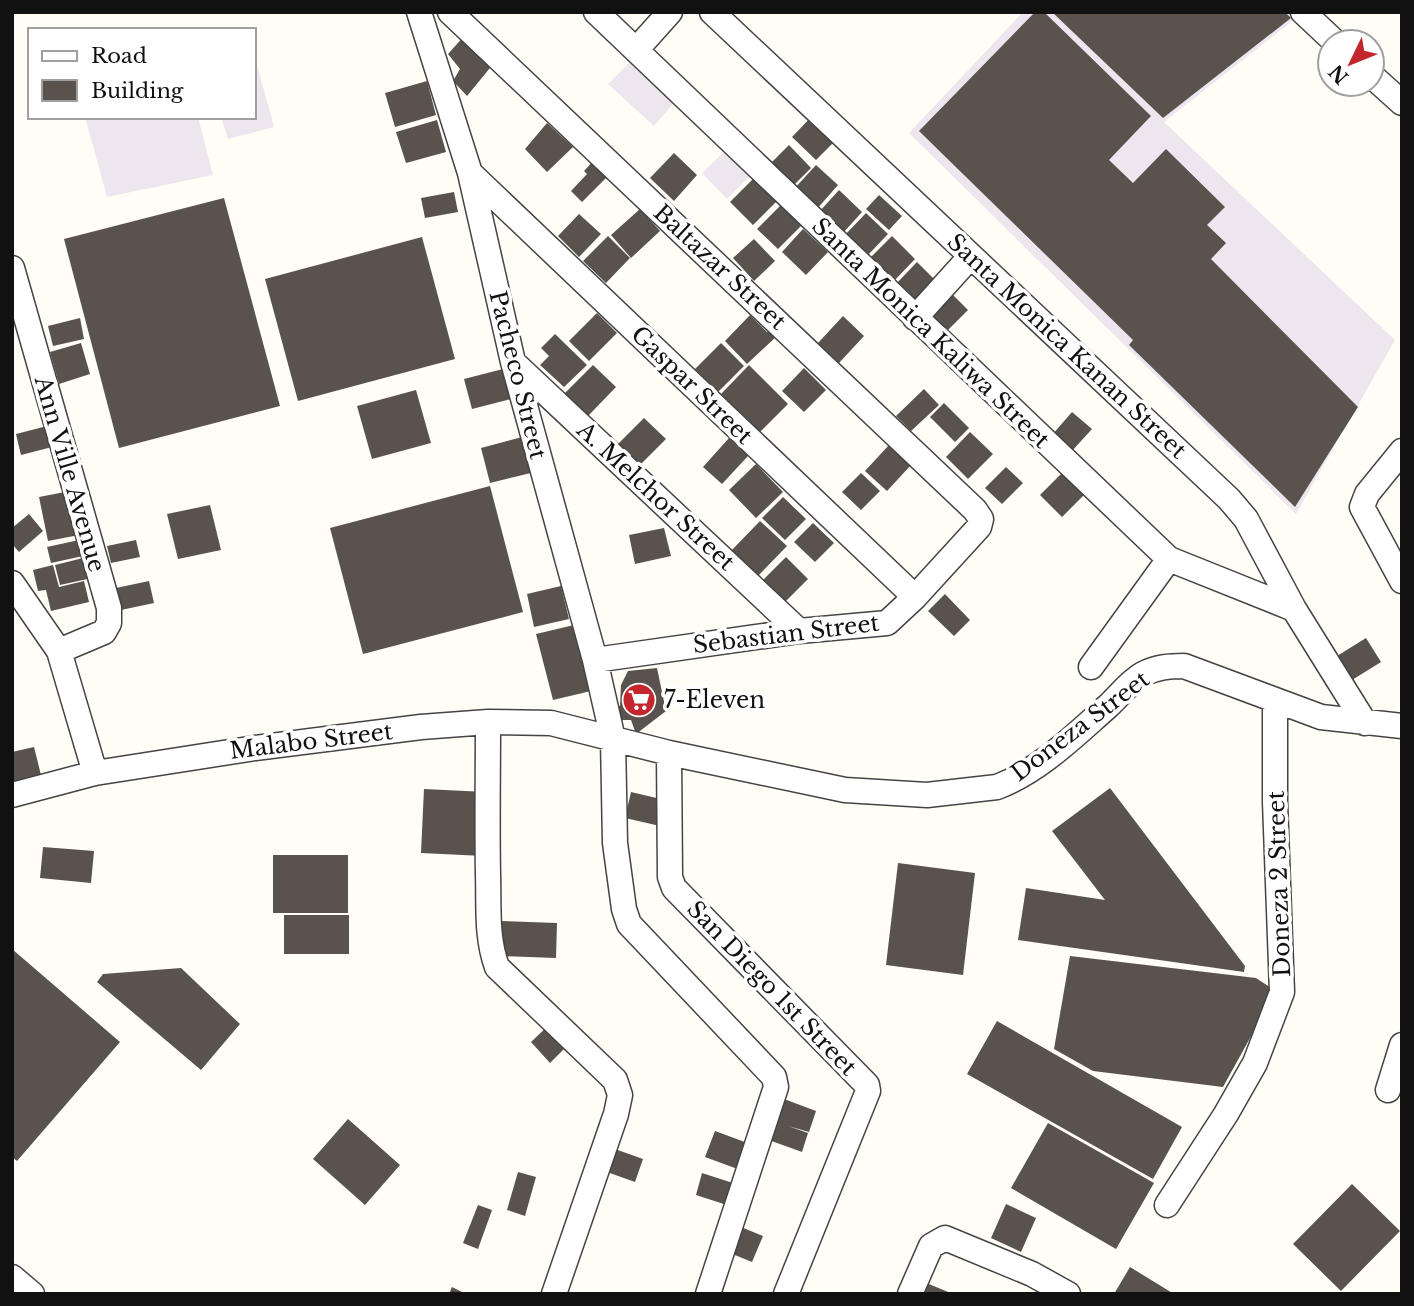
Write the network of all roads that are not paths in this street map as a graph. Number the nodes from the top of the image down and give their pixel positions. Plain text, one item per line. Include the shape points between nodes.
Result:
1 (419, 12) edge
2 (450, 12) edge
3 (596, 12) edge
4 (670, 12) edge
5 (712, 12) edge
6 (1303, 12) edge
7 (1320, 28) edge
8 (636, 50) junction
9 (1386, 89) edge
10 (1402, 103) edge
11 (470, 173) junction
12 (971, 256) junction
13 (12, 268) edge
14 (16, 298) edge
15 (915, 318) junction
16 (513, 362) junction
17 (1402, 451) edge
18 (979, 527) joint
19 (1169, 559) junction
20 (1402, 581) edge
21 (12, 583) edge
22 (915, 597) junction
23 (1294, 609) junction
24 (799, 631) junction
25 (59, 651) junction
26 (595, 660) junction
27 (1091, 667) dead end
28 (1275, 701) junction
29 (488, 722) junction
30 (1365, 723) junction
31 (1402, 726) edge
32 (613, 739) junction
33 (669, 753) junction
34 (95, 772) junction
35 (12, 795) edge
36 (1402, 1045) edge
37 (1388, 1090) dead end
38 (1167, 1205) dead end
39 (12, 1277) edge
40 (1028, 1284) edge
41 (32, 1294) edge
42 (554, 1294) edge
43 (708, 1294) edge
44 (786, 1294) edge
45 (911, 1294) edge
46 (1068, 1294) edge

1 - 11 street, Pacheco Street
2 - 18 street, Baltazar Street via 975,510 981,519
3 - 8 street, Santa Monica Kaliwa Street
4 - 8 street
5 - 12 street, Santa Monica Kanan Street
6 - 7 street
8 - 15 street, Santa Monica Kaliwa Street
9 - 10 street
11 - 16 street, Pacheco Street
11 - 22 street, Gaspar Street
12 - 15 street
12 - 23 street, Santa Monica Kanan Street via 1229,499 1246,519
13 - 14 street, Ann Ville Avenue
14 - 25 street, Ann Ville Avenue via 109,608 104,632
15 - 19 street, Santa Monica Kaliwa Street
16 - 24 street, A. Melchor Street
16 - 26 street, Pacheco Street
17 - 20 street via 1362,507
18 - 22 street, Sebastian Street
19 - 23 street, Santa Monica Kaliwa Street
19 - 27 street
21 - 25 street
22 - 24 street, Sebastian Street via 887,624
23 - 30 street, Santa Monica Kanan Street
24 - 26 street, Sebastian Street
25 - 34 street
26 - 32 street, Pacheco Street
28 - 30 street, Doneza Street via 1321,717
28 - 33 street, Doneza Street via 1184,666 1162,666 1140,675 1065,743 1006,783 927,795 845,790
28 - 38 street, Doneza 2 Street via 1282,992 1255,1063
29 - 32 street, Malabo Street via 551,723
29 - 34 street, Malabo Street via 255,748
29 - 42 street via 492,953 497,967 619,1089 616,1114
30 - 31 street, Doneza Street
32 - 33 street, Doneza Street
32 - 43 street, Pacheco Street via 615,843 629,923 774,1077 776,1087
33 - 44 street, San Diego 1st Street via 670,877 674,888 867,1085
34 - 35 street, Malabo Street
36 - 37 street
39 - 41 street
40 - 45 street via 945,1238 932,1245
40 - 46 street

